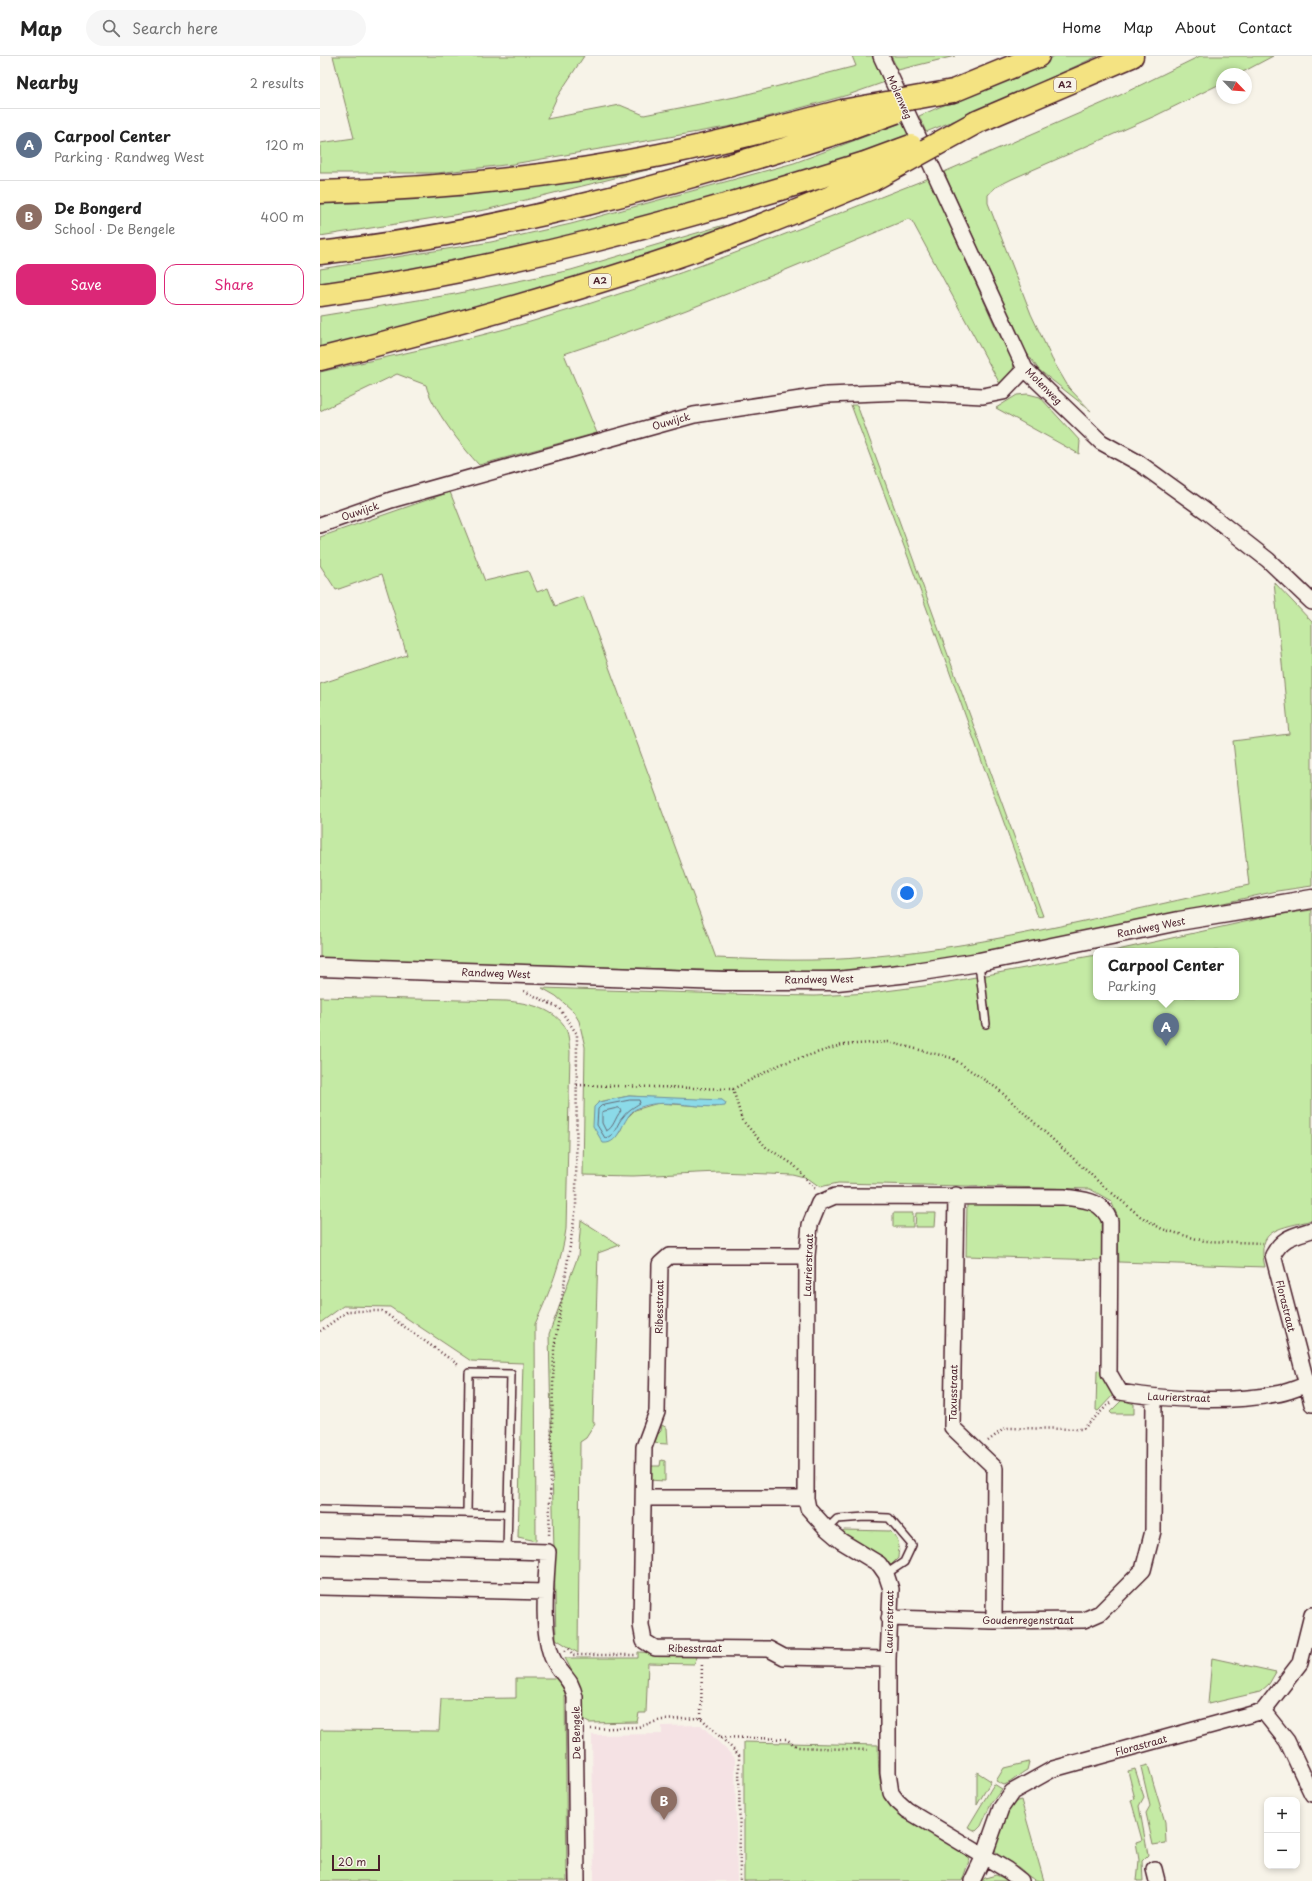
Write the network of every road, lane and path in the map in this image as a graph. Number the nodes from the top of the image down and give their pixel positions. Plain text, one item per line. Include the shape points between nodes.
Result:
1 (881, 56) edge
2 (1038, 56) edge
3 (1132, 56) edge
4 (846, 120) junction
5 (868, 172) junction
6 (320, 192) edge
7 (320, 253) edge
8 (320, 296) edge
9 (320, 360) edge
10 (1025, 369) junction
11 (320, 525) edge
12 (1312, 602) edge
13 (1312, 899) edge
14 (979, 962) junction
15 (320, 967) edge
16 (522, 990) dead end
17 (986, 1024) dead end
18 (577, 1085) junction
19 (732, 1089) junction
20 (956, 1195) junction
21 (819, 1203) junction
22 (1312, 1230) edge
23 (1279, 1244) junction
24 (807, 1256) junction
25 (320, 1331) edge
26 (469, 1373) junction
27 (1306, 1385) junction
28 (1120, 1392) junction
29 (1154, 1398) junction
30 (1312, 1404) edge
31 (977, 1450) junction
32 (644, 1498) junction
33 (806, 1498) junction
34 (320, 1510) edge
35 (467, 1513) junction
36 (508, 1514) junction
37 (827, 1528) junction
38 (320, 1546) edge
39 (507, 1551) junction
40 (548, 1552) junction
41 (886, 1574) junction
42 (320, 1587) edge
43 (546, 1592) junction
44 (1312, 1615) edge
45 (889, 1618) junction
46 (994, 1621) junction
47 (1310, 1634) edge
48 (644, 1641) junction
49 (702, 1648) junction
50 (552, 1656) junction
51 (888, 1659) junction
52 (1263, 1711) junction
53 (701, 1718) junction
54 (576, 1730) junction
55 (721, 1737) junction
56 (867, 1750) dead end
57 (1312, 1794) edge
58 (984, 1856) junction
59 (577, 1881) edge
60 (740, 1881) edge
61 (972, 1881) edge
62 (1021, 1881) edge

1 - 10 street, Molenweg
2 - 4 highway, bridge via 957,89
3 - 5 highway, A2, bridge
4 - 6 highway via 750,135 595,166 473,183
4 - 7 highway via 693,177 560,211 432,237
5 - 8 highway, A2 via 556,251 458,272
5 - 9 highway, A2 via 762,225 648,266 436,330
10 - 11 street, Ouwijck via 1003,392 983,396 903,392 827,395 694,415 391,500
10 - 12 street, Molenweg via 1101,442 1138,463 1207,512 1268,560
13 - 14 street, Randweg West via 1179,921
14 - 15 street, Randweg West via 837,981 723,981
14 - 17 lane
16 - 18 path, Randweg West via 559,1008 577,1034
18 - 19 path
18 - 40 path, Randweg West via 576,1207 554,1349
19 - 21 path via 742,1120 766,1147 794,1165 817,1192
19 - 23 path via 781,1064 842,1045 888,1042 952,1058 998,1089 1101,1184 1145,1219 1162,1229 1204,1241
20 - 21 street via 835,1196
20 - 28 street via 1064,1198 1092,1202 1106,1211 1110,1221 1109,1373
20 - 31 street, Taxusstraat via 952,1426
21 - 24 street, Laurierstraat via 810,1225
22 - 23 street via 1289,1237
23 - 27 street, Florastraat via 1273,1255
24 - 32 street, Ribesstraat via 669,1256 660,1264 658,1412 644,1447
24 - 33 street, Laurierstraat
25 - 26 path via 348,1311 382,1312
26 - 35 lane
26 - 36 lane via 511,1374
27 - 29 street, Laurierstraat via 1278,1394 1238,1398
27 - 30 street, Florastraat
28 - 29 street, Laurierstraat
28 - 31 path via 1083,1429 1005,1428
29 - 46 street, Goudenregenstraat via 1153,1531 1143,1570 1100,1613 1084,1620
31 - 46 street, Taxusstraat via 995,1468
32 - 33 street
32 - 48 street, Ribesstraat via 641,1625
33 - 37 street, Laurierstraat via 808,1508
34 - 35 lane
35 - 36 lane
36 - 39 lane
37 - 41 street, Laurierstraat via 841,1541 879,1564
37 - 41 lane via 837,1519 889,1518 912,1545 904,1562
38 - 39 street
39 - 40 street
40 - 43 street, De Bengele
41 - 45 street, Laurierstraat via 891,1590
42 - 43 street
43 - 50 street, De Bengele via 547,1637
44 - 47 street
45 - 46 street, Goudenregenstraat
45 - 51 street, Laurierstraat
47 - 52 street via 1300,1663
48 - 49 street, Ribesstraat via 655,1648
48 - 50 path via 637,1646 637,1655 573,1655 569,1649
49 - 51 street, Ribesstraat via 769,1649 784,1658
49 - 53 path
50 - 54 street, De Bengele via 556,1666 570,1683 575,1697
51 - 58 street, Laurierstraat via 887,1756 891,1793 907,1810
52 - 57 street via 1287,1741
52 - 58 street, Florastraat via 1053,1769 1012,1792 1001,1808
53 - 54 path via 661,1720 638,1727
53 - 55 path
54 - 59 street, De Bengele
55 - 56 path via 786,1738 798,1747
55 - 60 path via 739,1755
58 - 61 street, Florastraat
58 - 62 street, Laurierstraat

